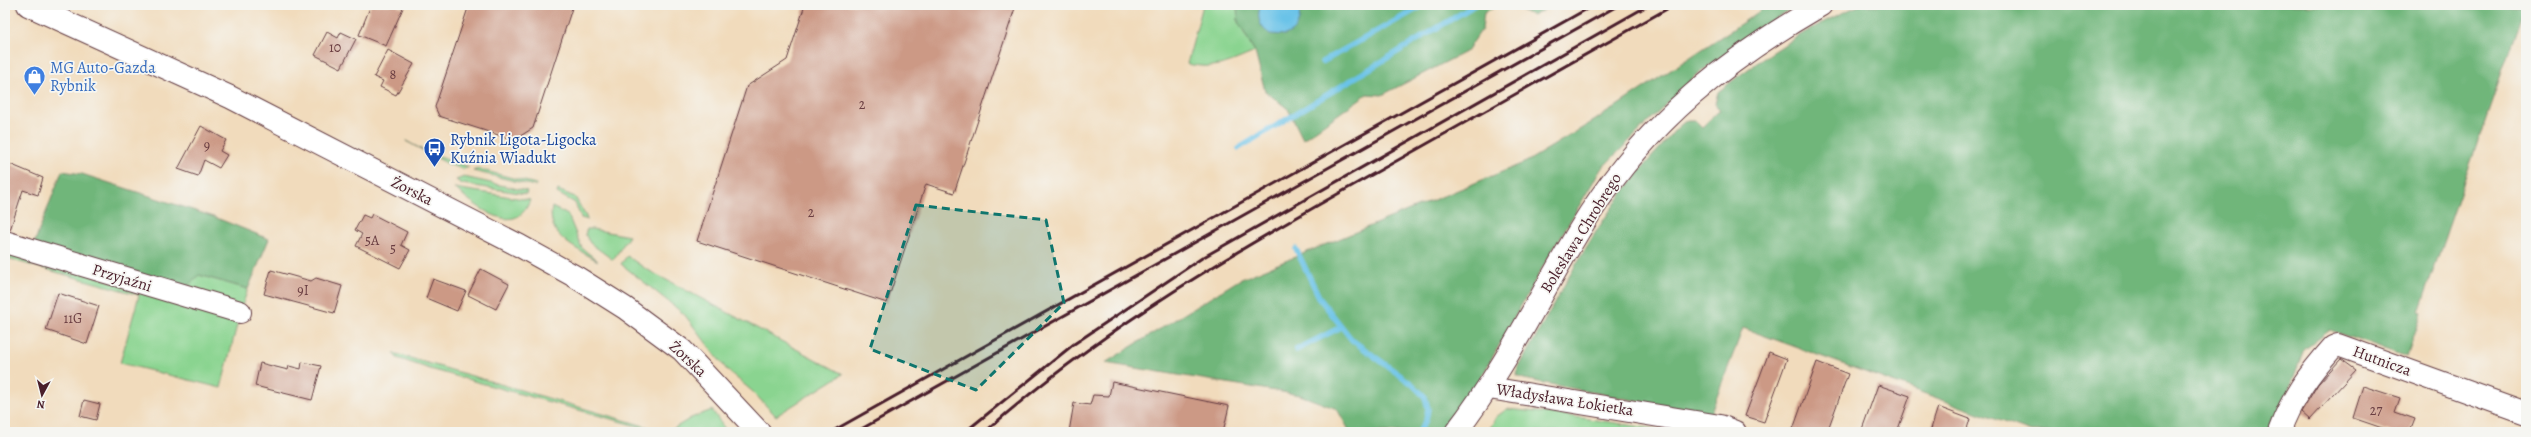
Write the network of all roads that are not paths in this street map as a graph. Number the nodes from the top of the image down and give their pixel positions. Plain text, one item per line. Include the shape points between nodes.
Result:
1 (28, 5) edge
2 (1821, 5) edge
3 (5, 242) edge
4 (240, 312) dead end
5 (1486, 393) junction
6 (2526, 413) edge
7 (756, 429) edge
8 (1456, 432) edge
9 (1471, 432) edge
10 (1735, 432) edge
11 (2278, 432) edge

1 - 7 street, Żorska via 230,97 514,242 576,277 625,308 682,350
2 - 5 street, Bolesława Chrobrego via 1766,38 1722,69 1672,113 1637,150 1605,191 1577,234
3 - 4 street, Przyjaźni
5 - 8 street, Bolesława Chrobrego
5 - 9 street, Bolesława Chrobrego
5 - 10 street, Władysława Łokietka via 1720,426
6 - 11 street, Hutnicza via 2338,345 2333,347 2309,373

